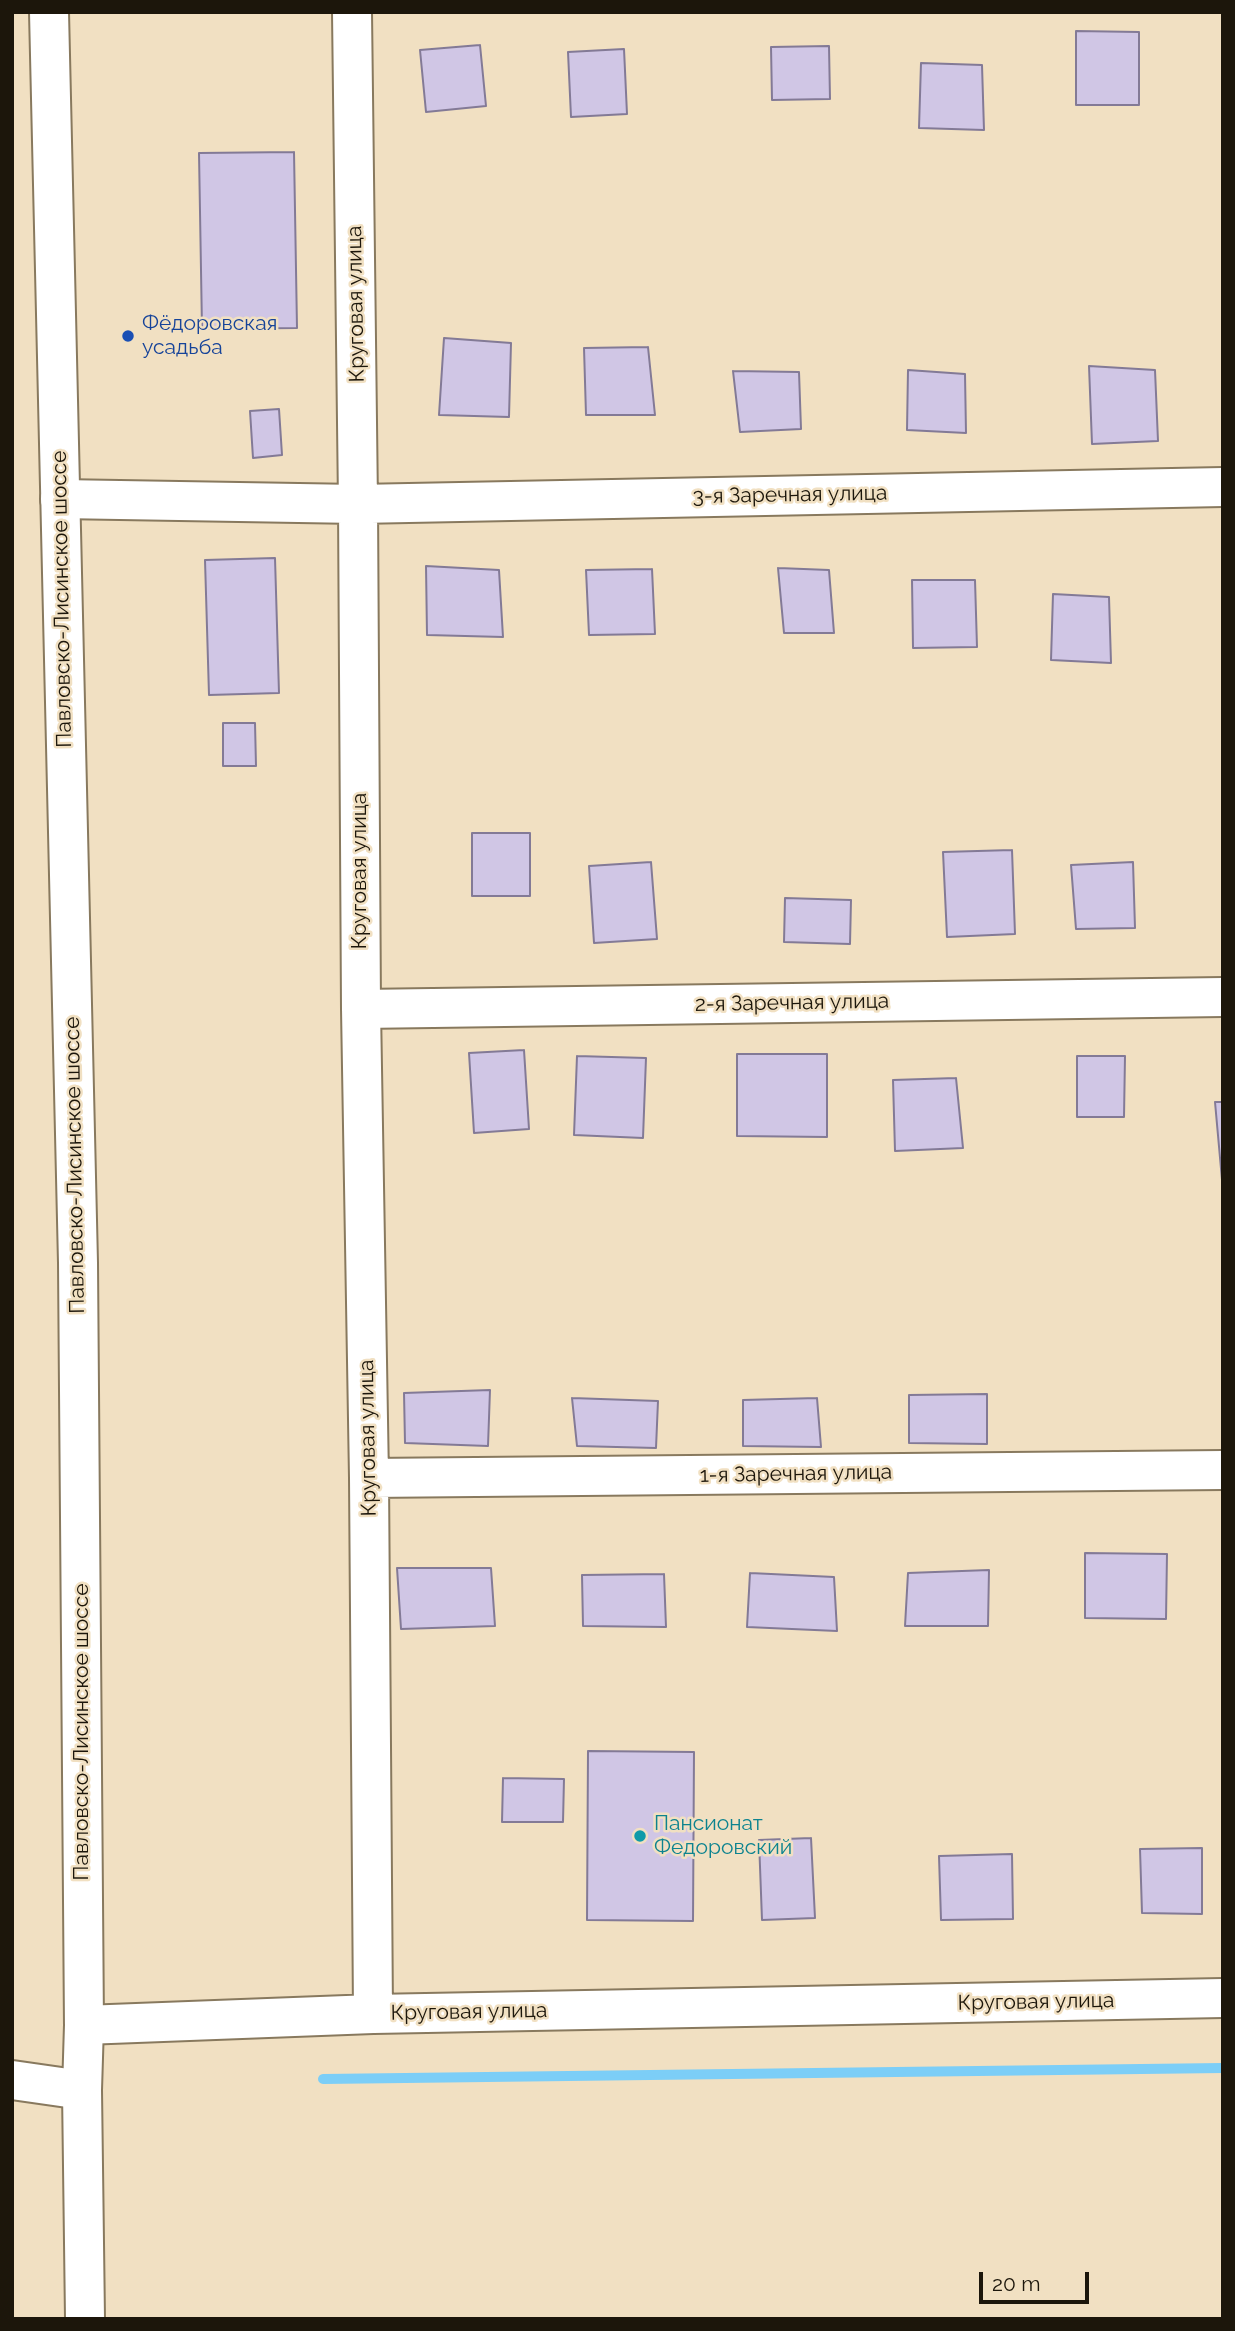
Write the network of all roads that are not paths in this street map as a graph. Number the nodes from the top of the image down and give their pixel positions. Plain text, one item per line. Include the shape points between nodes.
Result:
1 (49, 12) edge
2 (352, 12) edge
3 (1223, 486) edge
4 (60, 499) junction
5 (358, 504) junction
6 (1223, 997) edge
7 (361, 1009) junction
8 (1223, 1470) edge
9 (369, 1478) junction
10 (1223, 1998) edge
11 (373, 2014) junction
12 (84, 2025) junction
13 (12, 2080) edge
14 (82, 2090) junction
15 (85, 2319) edge

1 - 4 street, Павловско-Лисинское шоссе
2 - 5 street, Круговая улица
3 - 5 street, 3-я Заречная улица
4 - 5 street, 3-я Заречная улица
4 - 12 street, Павловско-Лисинское шоссе via 78,1263
5 - 7 street, Круговая улица
6 - 7 street, 2-я Заречная улица
7 - 9 street, Круговая улица
8 - 9 street, 1-я Заречная улица
9 - 11 street, Круговая улица
10 - 11 street, Круговая улица
11 - 12 street
12 - 14 street, Павловско-Лисинское шоссе
13 - 14 street
14 - 15 street, Павловско-Лисинское шоссе

